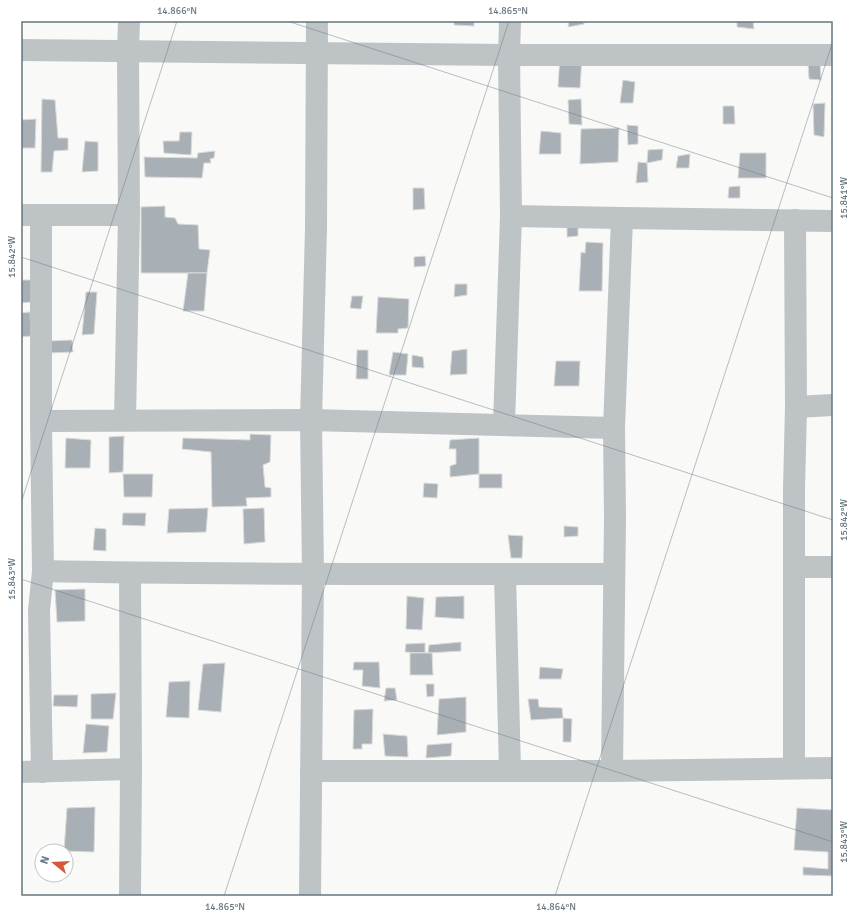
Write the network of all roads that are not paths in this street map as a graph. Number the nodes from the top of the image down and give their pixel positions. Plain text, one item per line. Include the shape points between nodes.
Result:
1 (129, 21) edge
2 (317, 21) edge
3 (510, 21) edge
4 (21, 50) edge
5 (128, 51) junction
6 (317, 53) junction
7 (509, 55) junction
8 (833, 55) edge
9 (31, 215) edge
10 (130, 215) junction
11 (511, 216) junction
12 (622, 218) junction
13 (795, 220) junction
14 (833, 221) edge
15 (833, 405) edge
16 (796, 407) junction
17 (125, 420) junction
18 (310, 420) junction
19 (41, 421) junction
20 (504, 424) junction
21 (614, 428) junction
22 (794, 567) junction
23 (833, 567) edge
24 (43, 571) junction
25 (130, 573) junction
26 (313, 574) junction
27 (505, 574) junction
28 (614, 574) junction
29 (30, 610) edge
30 (794, 768) junction
31 (833, 768) edge
32 (131, 769) junction
33 (311, 771) junction
34 (510, 771) junction
35 (612, 771) junction
36 (31, 772) edge
37 (130, 896) edge
38 (310, 896) edge

1 - 5 street
2 - 6 street
3 - 7 street
4 - 5 street
5 - 6 street
5 - 10 street
6 - 7 street
6 - 18 street via 316,228
7 - 8 street
7 - 11 street
9 - 10 street
9 - 19 street
10 - 17 street
11 - 12 street
11 - 20 street
12 - 13 street
12 - 21 street
13 - 14 street
13 - 16 street
15 - 16 street
16 - 22 street
17 - 18 street
17 - 19 street
18 - 20 street
18 - 26 street
19 - 24 street
20 - 21 street
21 - 28 street
22 - 23 street
22 - 30 street
24 - 25 street
24 - 29 street
25 - 26 street
25 - 32 street
26 - 27 street
26 - 33 street
27 - 28 street
27 - 34 street
28 - 35 street
29 - 36 street
30 - 31 street
30 - 35 street
32 - 36 street
32 - 37 street
33 - 34 street
33 - 38 street
34 - 35 street

